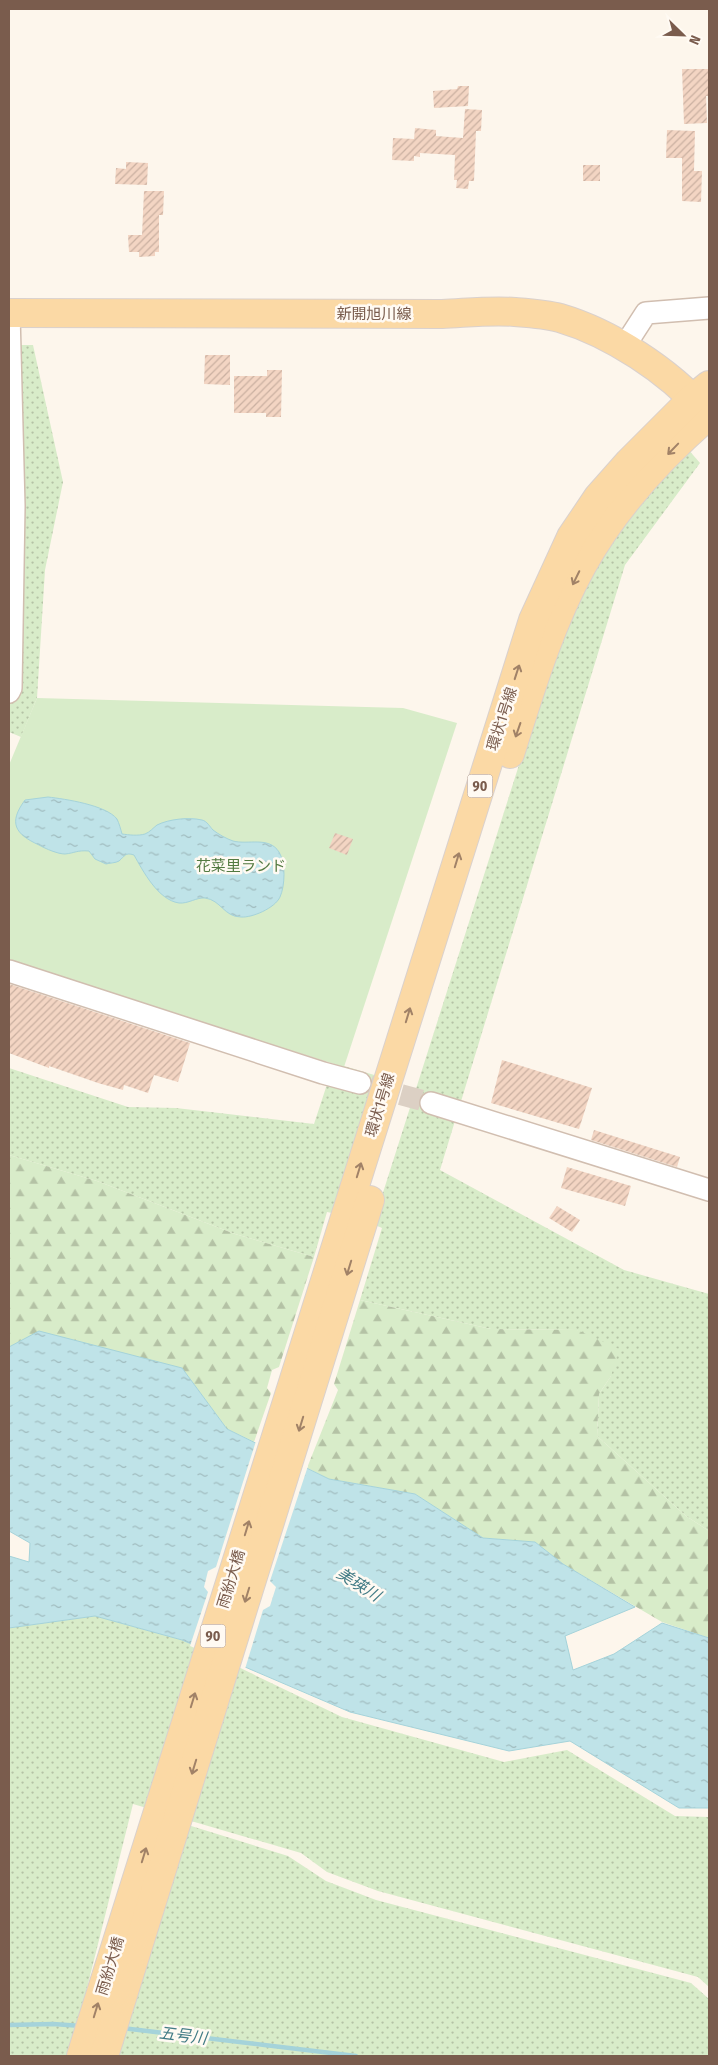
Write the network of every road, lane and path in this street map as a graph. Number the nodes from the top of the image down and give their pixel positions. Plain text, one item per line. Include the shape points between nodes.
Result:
1 (709, 308) edge
2 (9, 313) edge
3 (624, 347) junction
4 (706, 406) edge
5 (11, 507) edge
6 (9, 692) edge
7 (9, 971) edge
8 (360, 1083) tunnel mouth
9 (431, 1103) tunnel mouth
10 (709, 1190) edge
11 (354, 1219) junction
12 (81, 2056) edge
13 (104, 2056) edge

1 - 3 street via 646,313
2 - 3 main road, 新開旭川線 via 514,312 560,318
2 - 5 street
3 - 4 main road, 新開旭川線
4 - 11 main road, 環状1号線 / 90 via 611,520 582,565 553,629
5 - 6 street
7 - 8 street
9 - 10 street
12 -> 11 main road, 雨紛大橋 / 90
11 -> 13 main road, 雨紛大橋 / 90

